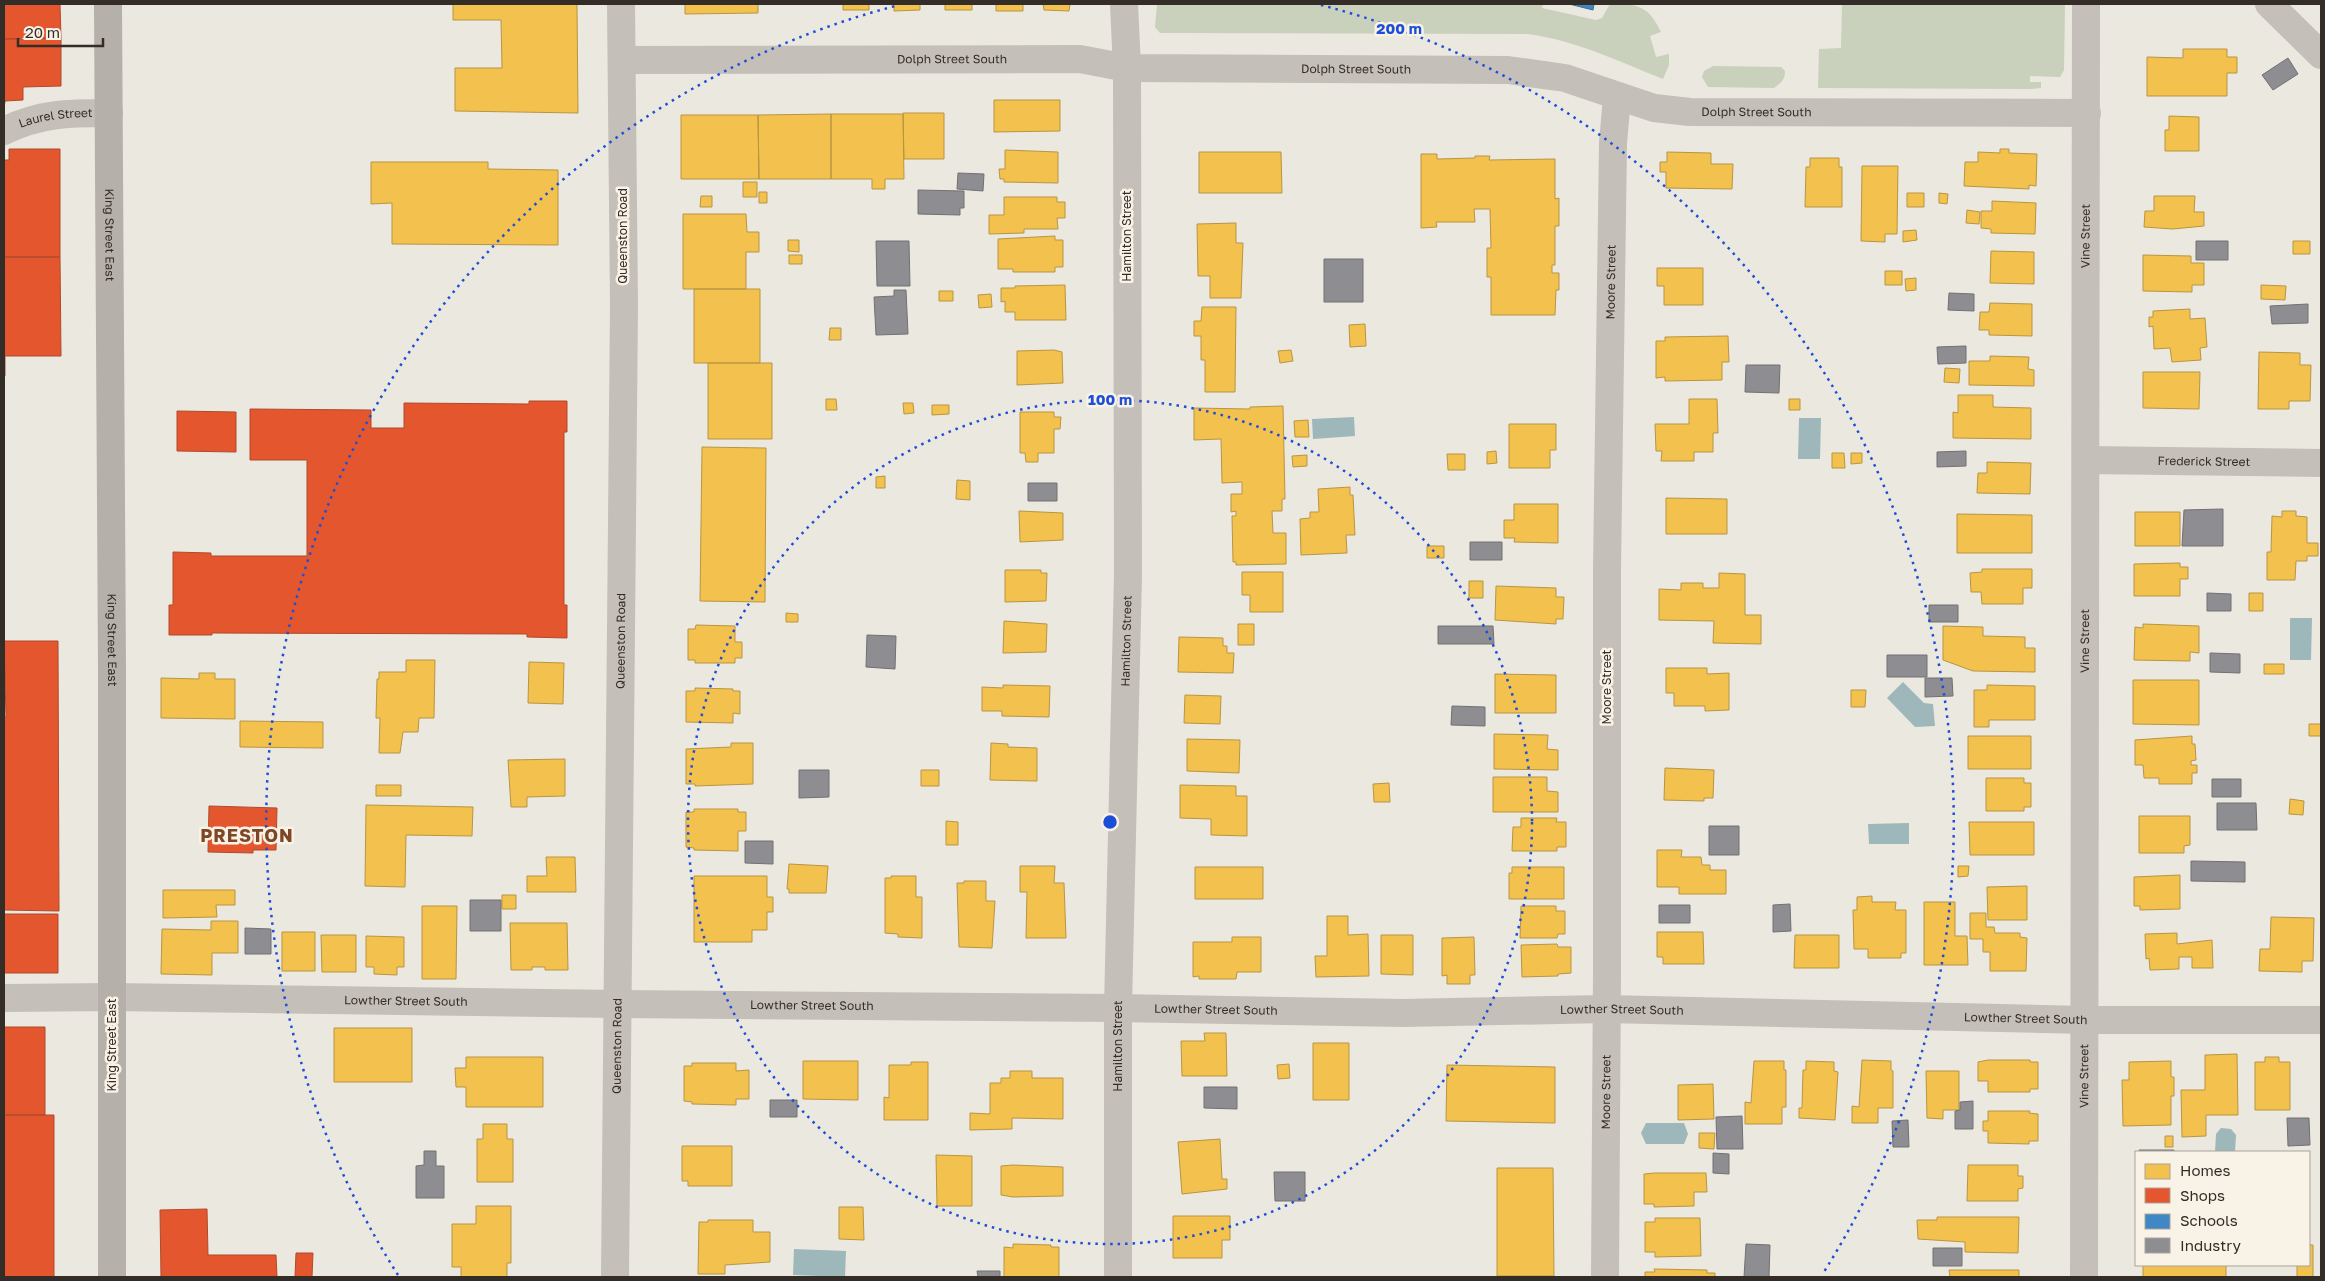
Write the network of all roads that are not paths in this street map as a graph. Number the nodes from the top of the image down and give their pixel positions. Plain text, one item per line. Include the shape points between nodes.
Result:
1 (108, 4) edge
2 (621, 4) edge
3 (1124, 4) edge
4 (2086, 4) edge
5 (2269, 4) edge
6 (2321, 55) edge
7 (622, 60) junction
8 (1127, 68) junction
9 (1617, 96) junction
10 (109, 112) junction
11 (2087, 113) junction
12 (4, 131) edge
13 (2086, 460) junction
14 (2321, 463) edge
15 (112, 997) junction
16 (4, 998) edge
17 (618, 1004) junction
18 (1118, 1008) junction
19 (1607, 1009) junction
20 (2084, 1020) junction
21 (2321, 1020) edge
22 (112, 1277) edge
23 (615, 1277) edge
24 (1118, 1277) edge
25 (1605, 1277) edge
26 (2084, 1277) edge

1 - 10 main road, King Street East
2 - 7 street, Queenston Road
3 - 8 street, Hamilton Street
4 - 11 street, Vine Street
5 - 6 street
7 - 8 street, Dolph Street South via 1080,59
7 - 17 street, Queenston Road via 624,305
8 - 9 street, Dolph Street South via 1508,70 1565,78
8 - 18 street, Hamilton Street via 1128,574
9 - 11 street, Dolph Street South via 1654,108 1690,112
9 - 19 street, Moore Street via 1613,143 1607,569
10 - 12 street, Laurel Street via 65,113 36,118
10 - 15 main road, King Street East
11 - 13 street, Vine Street
13 - 14 street, Frederick Street
13 - 20 street, Vine Street
15 - 16 street, Lowther Street South
15 - 17 street, Lowther Street South
15 - 22 main road, King Street East
17 - 18 street, Lowther Street South
17 - 23 street, Queenston Road
18 - 19 street, Lowther Street South via 1403,1013
18 - 24 street, Hamilton Street
19 - 20 street, Lowther Street South
19 - 25 street, Moore Street
20 - 21 street, Lowther Street South
20 - 26 street, Vine Street

